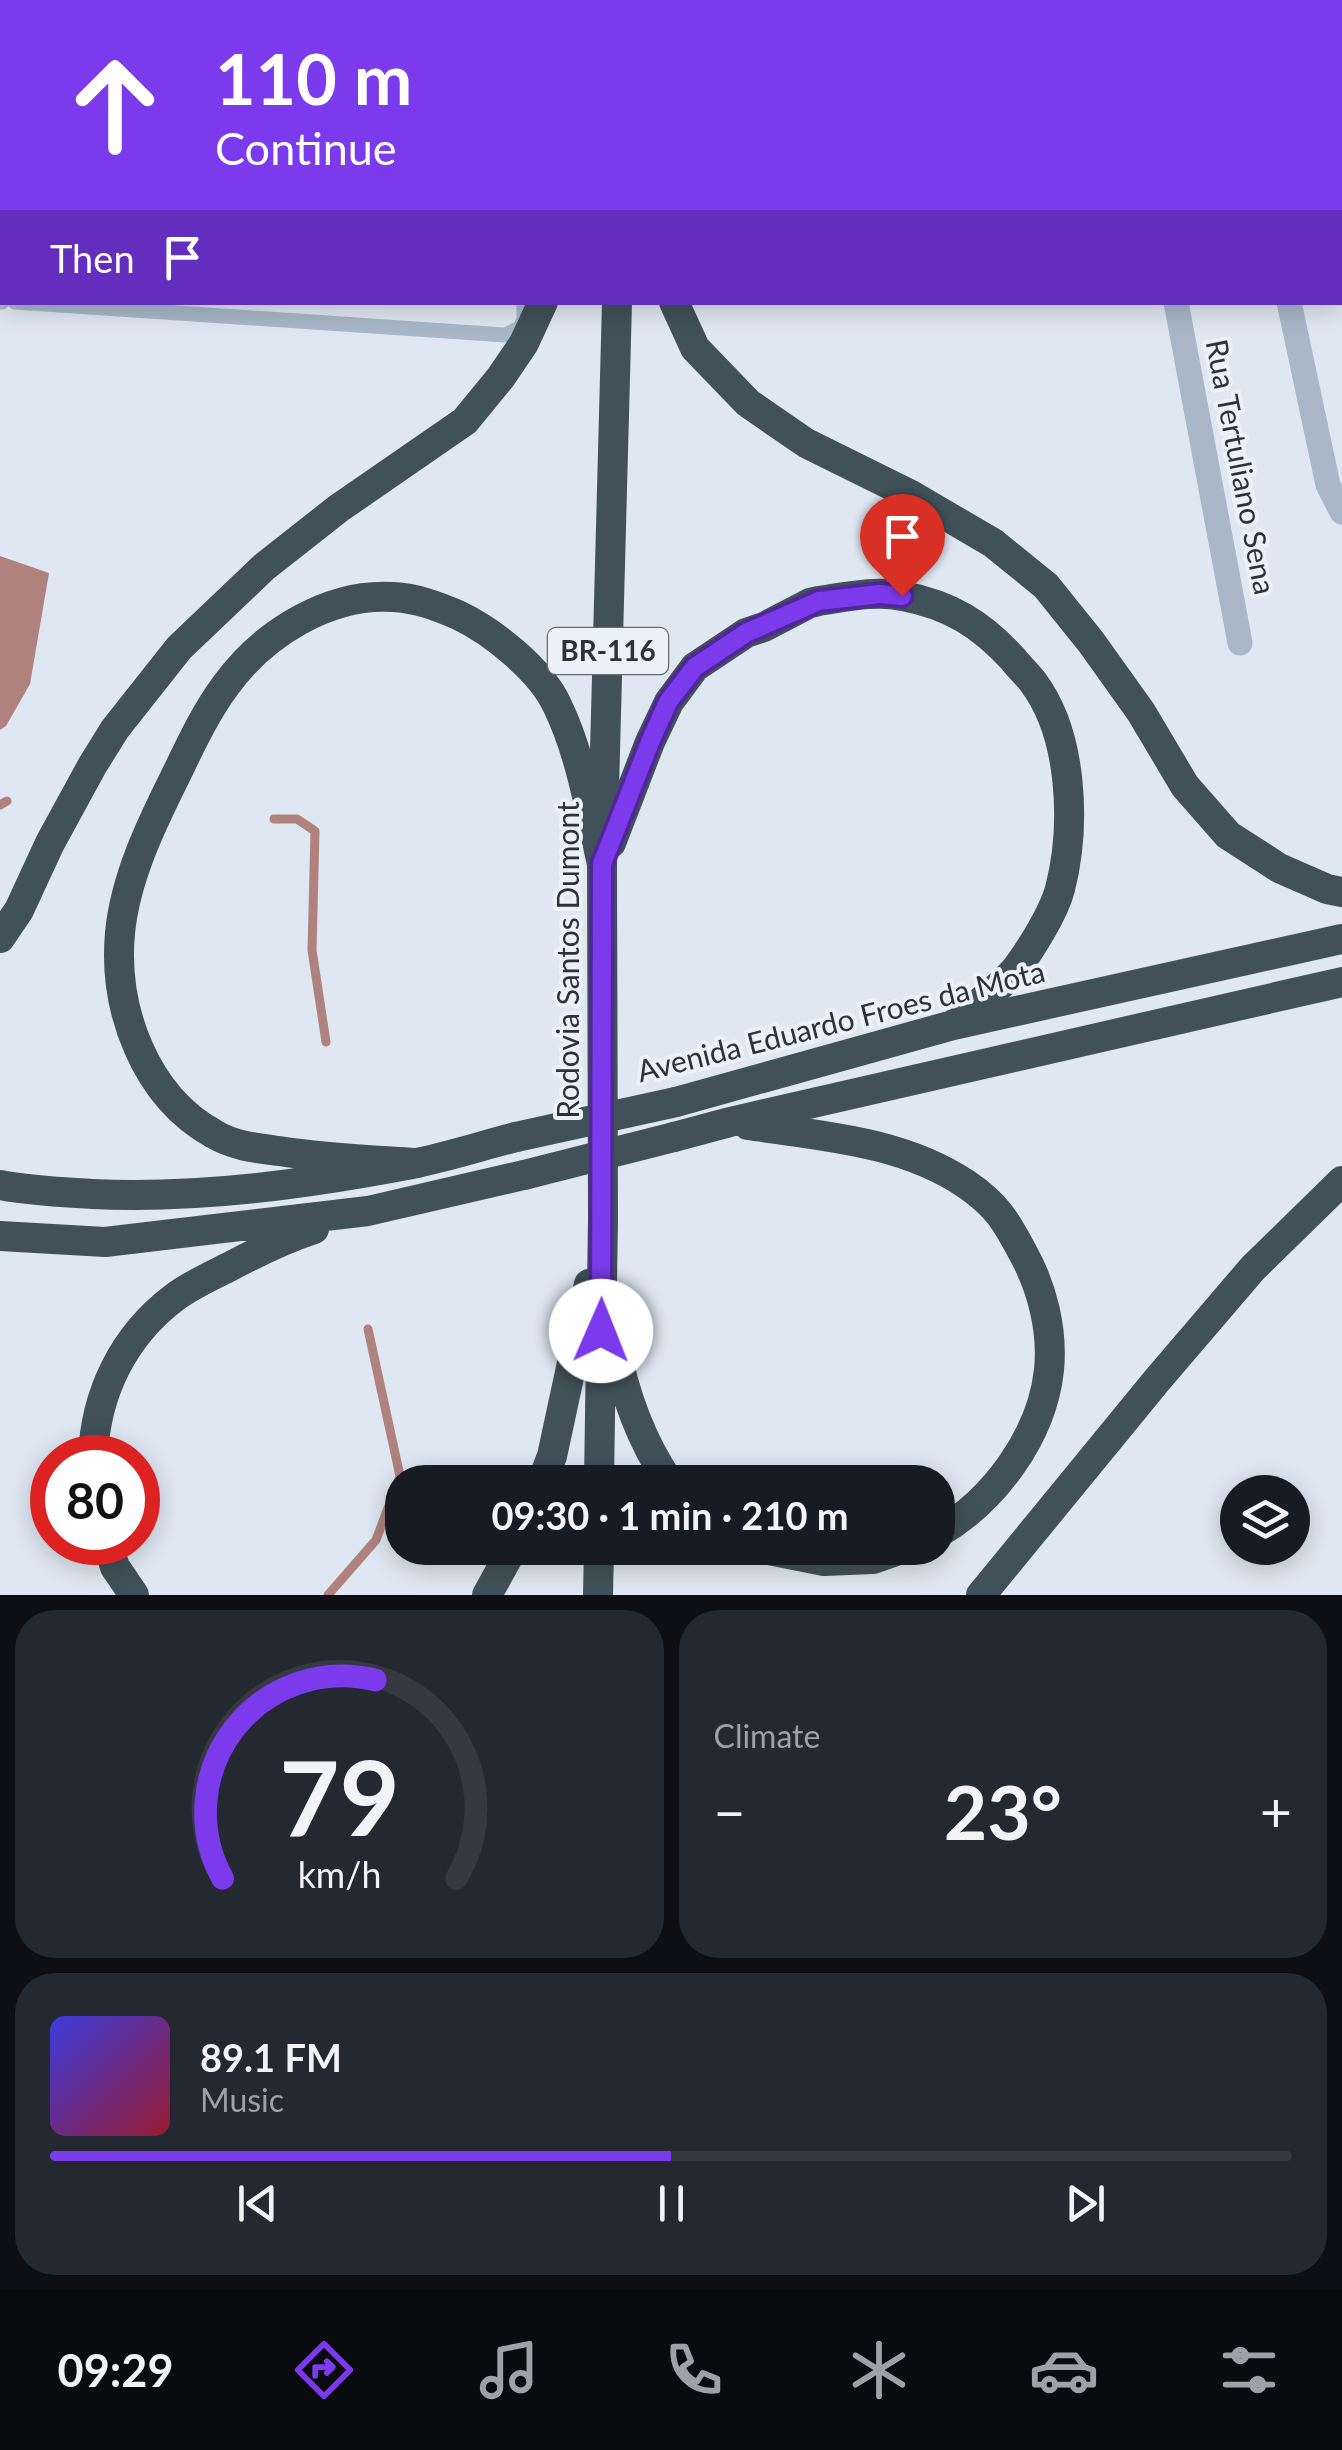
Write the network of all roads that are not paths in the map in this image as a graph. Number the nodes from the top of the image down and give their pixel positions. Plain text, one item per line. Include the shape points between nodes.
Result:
1 (60, 305) edge
2 (524, 305) edge
3 (542, 305) edge
4 (616, 305) edge
5 (637, 305) edge
6 (675, 305) edge
7 (1177, 305) edge
8 (1289, 305) edge
9 (615, 437) junction
10 (1342, 512) edge
11 (1240, 643) dead end
12 (602, 864) junction
13 (1342, 892) edge
14 (0, 938) edge
15 (1342, 939) edge
16 (1342, 982) edge
17 (953, 1025) junction
18 (730, 1122) junction
19 (414, 1163) junction
20 (1342, 1181) edge
21 (0, 1185) edge
22 (368, 1210) junction
23 (603, 1218) junction
24 (0, 1236) edge
25 (95, 1435) edge
26 (549, 1465) edge
27 (600, 1465) edge
28 (658, 1465) edge
29 (955, 1523) edge
30 (114, 1565) edge
31 (504, 1565) edge
32 (599, 1565) edge
33 (134, 1595) edge
34 (487, 1595) edge
35 (598, 1595) edge
36 (982, 1595) edge

1 - 2 lane via 505,335 520,328
3 - 14 highway via 524,343 465,421 279,555 179,648 92,766
4 - 9 highway
5 - 9 highway, BR-116
6 - 13 highway via 696,348 748,403 806,443 993,543 1046,586 1228,835 1279,868
7 - 11 street, Rua Tertuliano Sena
8 - 10 street via 1328,484
9 - 12 highway, Rodovia Santos Dumont / BR-116
12 - 17 highway via 668,702 695,667 746,633 819,601 880,594 946,608 993,638 1035,684 1066,766 1069,826 1060,890 1041,929 1015,970
12 - 19 highway via 555,700 510,649 441,608 373,596 316,612 250,657 208,712 147,837 126,898 120,968 141,1054 166,1095 230,1142
12 - 23 highway, Rodovia Santos Dumont / BR-116
15 - 17 highway, Avenida Eduardo Froes da Mota
16 - 18 highway
17 - 19 highway, Avenida Eduardo Froes da Mota, bridge via 676,1102
18 - 22 highway, bridge
18 - 29 highway via 884,1147 931,1163 1002,1214 1034,1273 1046,1314 1050,1368 1024,1445 1000,1483
19 - 21 highway, Avenida Eduardo Froes da Mota via 271,1187 180,1194
20 - 36 highway via 1241,1282
22 - 24 highway via 104,1242
22 - 25 highway via 282,1239 174,1298 111,1374
23 - 26 highway
23 - 27 highway, Rodovia Santos Dumont / BR-116
23 - 28 highway via 622,1381
30 - 33 highway
31 - 34 highway
32 - 35 highway

